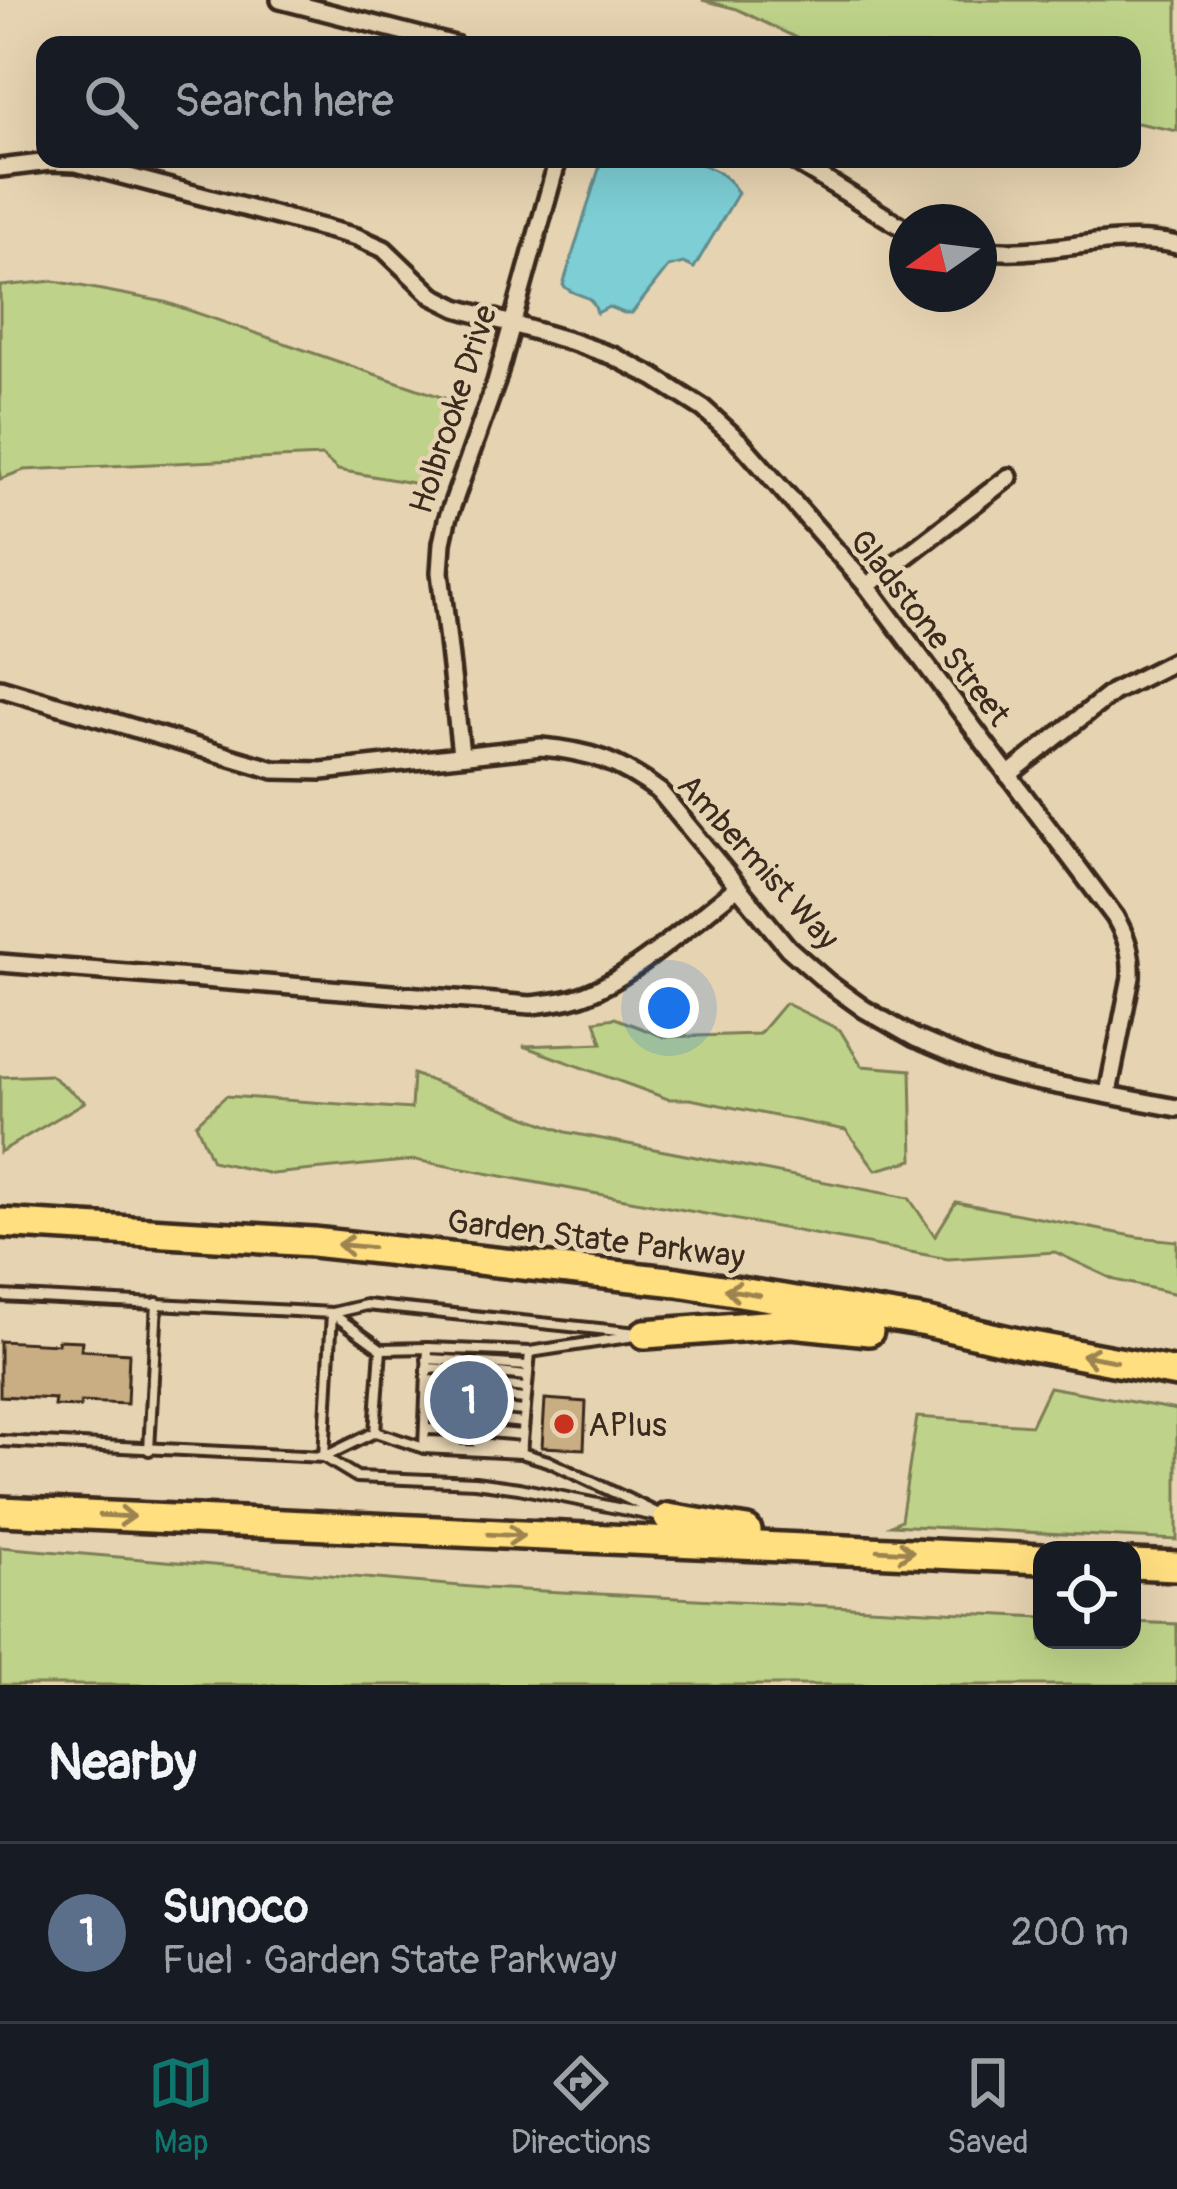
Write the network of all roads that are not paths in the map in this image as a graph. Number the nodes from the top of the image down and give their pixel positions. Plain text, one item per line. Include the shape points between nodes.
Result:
1 (280, 0) edge
2 (420, 36) edge
3 (36, 164) edge
4 (0, 168) edge
5 (91, 168) edge
6 (555, 168) edge
7 (806, 168) edge
8 (889, 219) edge
9 (1177, 245) edge
10 (997, 249) edge
11 (512, 324) junction
12 (1009, 477) dead end
13 (867, 586) junction
14 (1177, 660) edge
15 (0, 688) edge
16 (460, 754) junction
17 (1009, 776) junction
18 (738, 887) junction
19 (0, 963) edge
20 (1108, 1093) junction
21 (1177, 1108) edge
22 (0, 1223) edge
23 (0, 1296) edge
24 (157, 1304) junction
25 (332, 1313) junction
26 (645, 1334) junction
27 (1022, 1344) junction
28 (428, 1348) junction
29 (381, 1349) junction
30 (530, 1352) junction
31 (461, 1365) dead end
32 (481, 1367) dead end
33 (526, 1371) junction
34 (1177, 1373) edge
35 (427, 1374) junction
36 (460, 1387) dead end
37 (480, 1388) dead end
38 (525, 1393) junction
39 (459, 1406) dead end
40 (426, 1410) junction
41 (524, 1411) junction
42 (459, 1417) dead end
43 (523, 1423) junction
44 (425, 1429) junction
45 (458, 1430) dead end
46 (478, 1431) dead end
47 (375, 1432) junction
48 (522, 1435) junction
49 (0, 1442) edge
50 (458, 1442) dead end
51 (477, 1443) dead end
52 (425, 1445) junction
53 (149, 1450) junction
54 (521, 1450) junction
55 (324, 1457) junction
56 (0, 1510) edge
57 (668, 1518) junction
58 (812, 1547) junction
59 (1033, 1559) edge
60 (1141, 1564) edge
61 (1177, 1566) edge

1 - 2 street
3 - 4 street, Gladstone Street
5 - 11 street, Gladstone Street via 357,237 384,249 434,296
6 - 11 street, Holbrooke Drive
7 - 8 street
9 - 10 street via 1123,240
11 - 13 street, Gladstone Street via 613,356 704,409
11 - 16 street, Holbrooke Drive via 442,543
12 - 13 street
13 - 17 street, Gladstone Street
14 - 17 street via 1113,692
15 - 16 street, Ambermist Way via 274,770
16 - 18 street, Ambermist Way via 541,747 605,758 660,792
17 - 20 street, Gladstone Street via 1127,938 1131,977
18 - 19 street via 603,986 530,1005
18 - 20 street, Ambermist Way via 828,983 915,1038 988,1069
20 - 21 street, Ambermist Way
27 -> 22 highway, Garden State Parkway via 926,1322 562,1268 313,1242
23 - 24 lane
24 - 25 lane
24 - 53 lane
25 - 26 lane via 366,1305
25 - 29 lane
25 - 55 lane
26 - 27 highway via 792,1323
26 - 30 lane
34 -> 27 highway, Garden State Parkway
28 - 29 lane
28 - 30 lane
28 - 35 lane
29 - 47 lane
30 - 33 lane
31 - 35 lane
32 - 33 lane
33 - 38 lane
35 - 36 lane
35 - 40 lane
37 - 38 lane
38 - 41 lane
39 - 40 lane
40 - 42 lane
40 - 44 lane
41 - 43 lane
41 - 43 lane via 479,1413
43 - 48 lane
44 - 45 lane
44 - 52 lane
46 - 48 lane
47 - 52 lane
47 - 55 lane
48 - 54 lane
49 - 53 lane
50 - 52 lane
51 - 54 lane
52 - 54 lane
53 - 55 lane
54 - 57 lane
55 - 57 lane via 357,1477 475,1482
56 -> 58 highway
57 - 58 highway
58 -> 59 highway
60 - 61 highway

